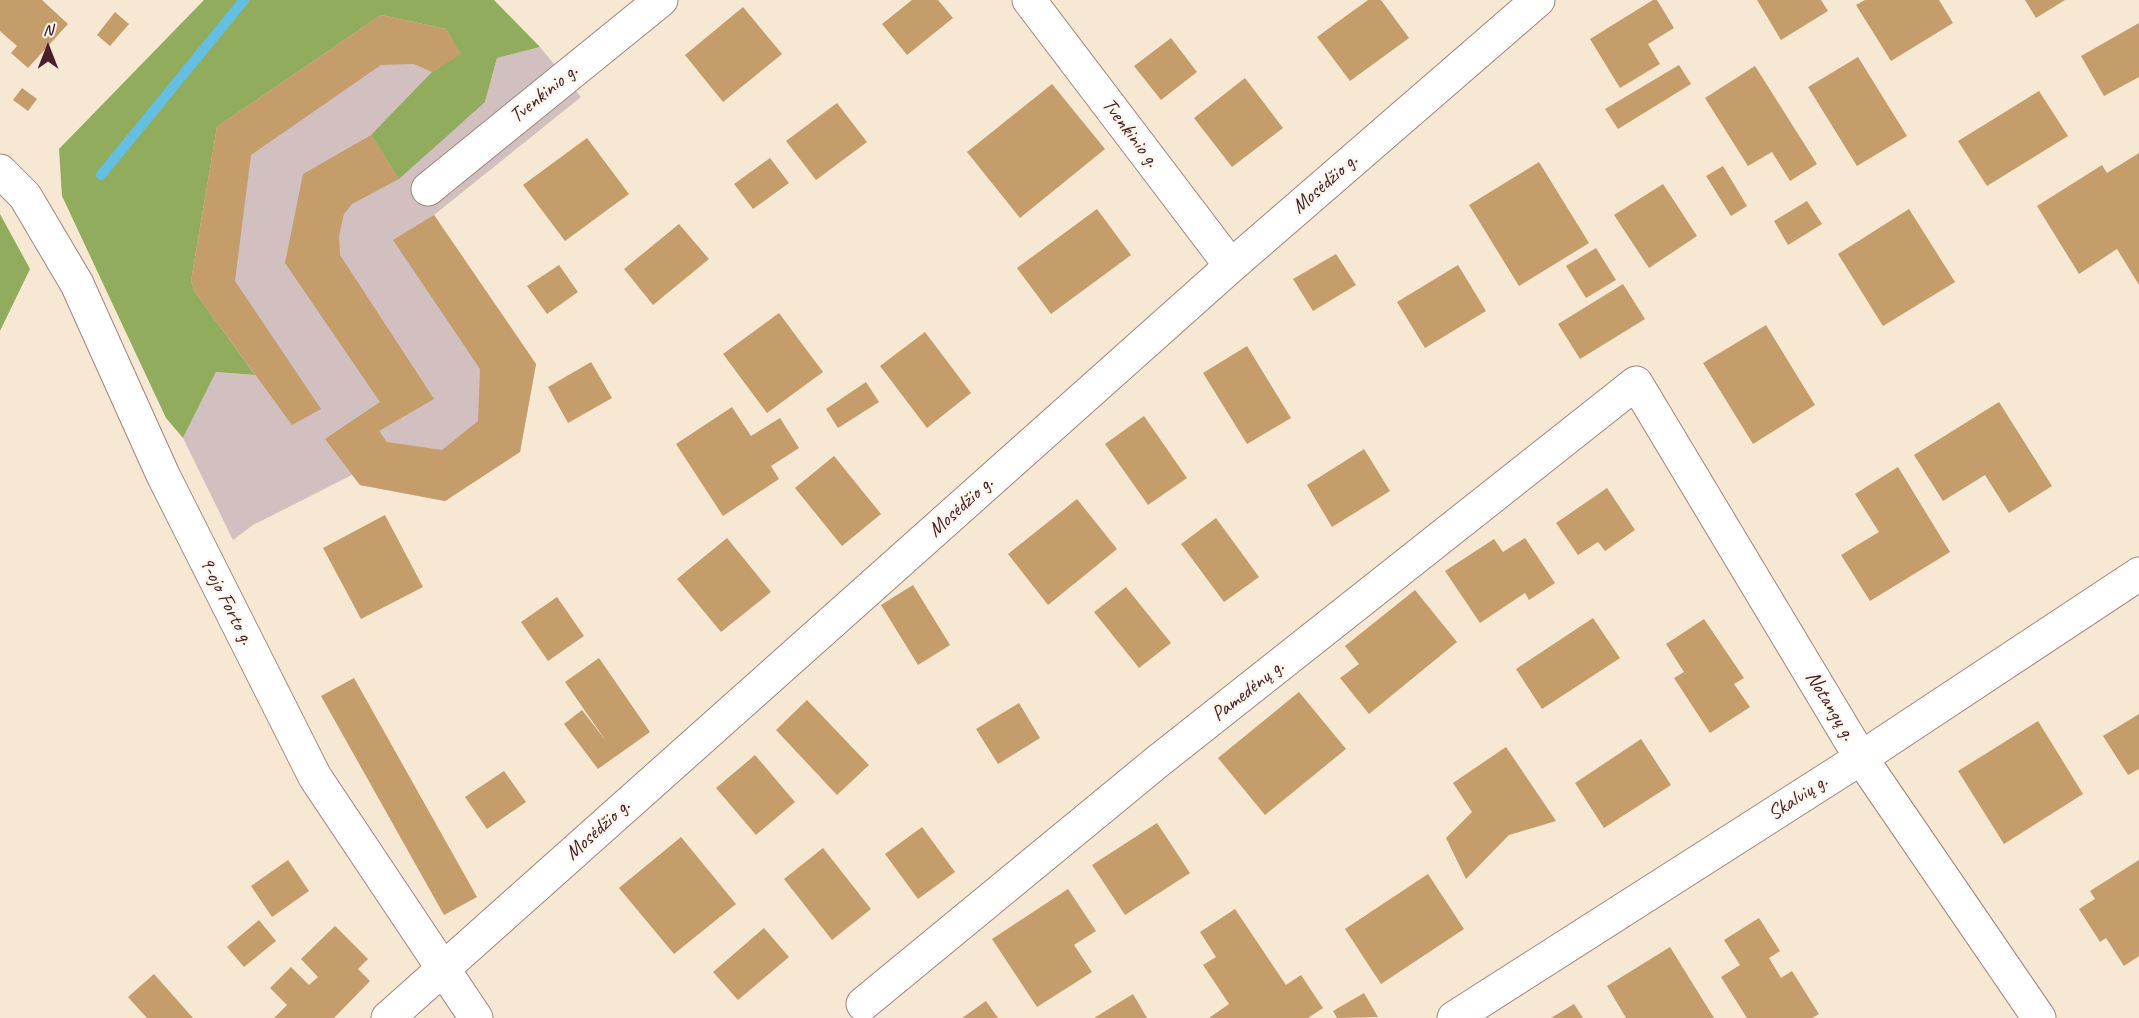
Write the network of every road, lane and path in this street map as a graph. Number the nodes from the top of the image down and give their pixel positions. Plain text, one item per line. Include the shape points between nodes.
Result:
1 (661, 0) edge
2 (1029, 0) edge
3 (1538, 0) edge
4 (0, 171) edge
5 (428, 189) dead end
6 (1231, 266) junction
7 (1636, 383) joint
8 (2139, 574) edge
9 (1861, 758) junction
10 (443, 968) junction
11 (863, 1004) dead end
12 (388, 1018) edge
13 (476, 1018) edge
14 (1454, 1018) edge
15 (2039, 1018) edge

1 - 5 street, Tvenkinio g.
2 - 6 street, Tvenkinio g.
3 - 6 street, Mosėdžio g.
4 - 10 street, 9-ojo Forto g. via 25,196 77,284 163,475 315,777
6 - 10 street, Mosėdžio g.
7 - 9 street, Notangų g.
7 - 11 street, Pamedėnų g. via 1157,762
8 - 9 street, Skalvių g.
9 - 14 street, Skalvių g.
9 - 15 street, Notangų g.
10 - 12 street, Mosėdžio g.
10 - 13 street, 9-ojo Forto g.

